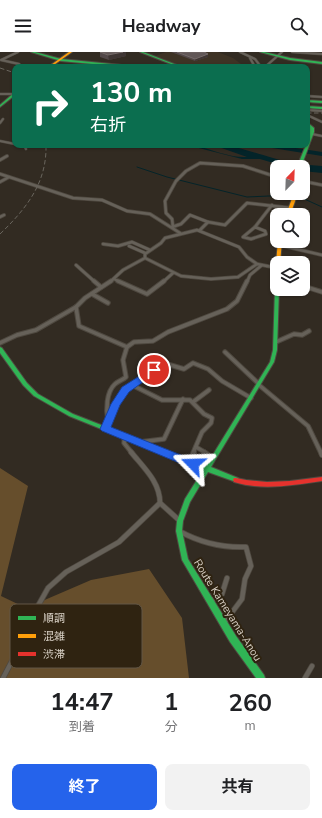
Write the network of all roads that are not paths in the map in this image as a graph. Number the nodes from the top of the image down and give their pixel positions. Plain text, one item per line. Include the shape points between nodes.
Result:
1 (18, 52) edge
2 (32, 52) edge
3 (71, 52) edge
4 (141, 52) edge
5 (240, 52) edge
6 (261, 52) edge
7 (292, 52) edge
8 (244, 54) junction
9 (279, 54) edge
10 (311, 54) junction
11 (322, 54) edge
12 (0, 56) edge
13 (6, 57) junction
14 (61, 60) junction
15 (312, 62) junction
16 (322, 63) edge
17 (19, 64) edge
18 (54, 64) edge
19 (100, 64) edge
20 (174, 64) edge
21 (254, 64) edge
22 (259, 64) edge
23 (268, 64) edge
24 (0, 94) edge
25 (12, 94) edge
26 (12, 96) edge
27 (310, 96) edge
28 (322, 96) edge
29 (310, 101) edge
30 (322, 102) edge
31 (0, 106) edge
32 (310, 108) edge
33 (322, 110) edge
34 (310, 116) edge
35 (0, 119) edge
36 (322, 122) edge
37 (0, 123) edge
38 (310, 126) edge
39 (311, 134) joint
40 (322, 136) edge
41 (0, 141) edge
42 (12, 143) edge
43 (306, 148) edge
44 (7, 156) dead end
45 (0, 160) edge
46 (302, 160) edge
47 (0, 174) edge
48 (270, 175) edge
49 (9, 177) junction
50 (0, 182) edge
51 (310, 183) edge
52 (322, 185) edge
53 (294, 200) edge
54 (272, 205) junction
55 (291, 208) joint
56 (4, 215) dead end
57 (0, 217) edge
58 (208, 222) junction
59 (173, 227) junction
60 (255, 227) junction
61 (200, 230) junction
62 (180, 233) junction
63 (103, 244) dead end
64 (129, 246) dead end
65 (298, 248) edge
66 (150, 250) junction
67 (322, 255) edge
68 (145, 256) junction
69 (257, 264) junction
70 (76, 265) dead end
71 (262, 265) junction
72 (270, 267) edge
73 (173, 273) junction
74 (114, 279) junction
75 (101, 287) junction
76 (310, 288) edge
77 (322, 292) edge
78 (92, 294) junction
79 (278, 296) edge
80 (108, 303) dead end
81 (76, 307) junction
82 (309, 331) dead end
83 (276, 342) junction
84 (0, 343) edge
85 (127, 347) junction
86 (0, 349) edge
87 (225, 352) dead end
88 (132, 385) junction
89 (259, 385) junction
90 (209, 390) dead end
91 (251, 398) junction
92 (183, 399) junction
93 (193, 402) junction
94 (108, 422) junction
95 (105, 429) junction
96 (125, 436) junction
97 (140, 442) junction
98 (196, 447) junction
99 (322, 455) edge
100 (213, 458) junction
101 (191, 459) dead end
102 (206, 469) junction
103 (322, 478) edge
104 (160, 503) junction
105 (180, 521) junction
106 (179, 531) junction
107 (227, 578) dead end
108 (210, 602) junction
109 (39, 604) edge
110 (223, 624) junction
111 (10, 665) edge
112 (312, 666) dead end
113 (3, 678) edge
114 (261, 678) edge
115 (305, 678) edge

1 - 13 street
2 - 14 main road
3 - 14 main road
4 - 20 main road
5 - 8 street
6 - 9 main road
7 - 10 street
8 - 21 street via 252,59
8 - 22 street via 255,59
9 - 15 main road
9 - 23 street
10 - 11 street
10 - 15 street
12 - 13 street
13 - 17 street via 1,60
14 - 18 main road
14 - 19 main road
15 - 16 main road
24 - 25 street
26 - 31 main road
27 - 28 street
29 - 30 main road
32 - 33 main road
34 - 36 street
35 - 37 street via 3,119
38 - 39 main road
39 - 40 street
41 - 42 street
43 - 46 main road
44 - 45 street
47 - 49 street
48 - 59 street via 243,166 200,163 177,180 164,204
49 - 50 street
49 - 59 street via 73,198 102,200 127,211 150,214
51 - 52 street
53 - 55 main road
54 - 55 street
54 - 58 street via 247,203 225,225
54 - 60 street
56 - 57 street
58 - 59 street via 190,215 181,224
58 - 61 street
59 - 62 street
60 - 60 street via 252,230 243,236 252,239 266,234
61 - 62 street
61 - 69 street via 239,247
62 - 66 street via 165,238
63 - 66 street via 118,246 132,242
64 - 68 street
65 - 67 street
66 - 68 street
68 - 73 street
68 - 74 street
69 - 71 street
69 - 73 street via 242,275 234,277 211,279
70 - 75 street
71 - 72 street
71 - 85 street via 250,274 237,301 227,309 168,332 153,341 134,342
73 - 74 street via 147,294
74 - 75 street
75 - 78 street
76 - 77 street
78 - 80 street
78 - 81 street
79 - 83 main road, Route Kameyama-Anou
81 - 84 street via 36,330
81 - 85 street via 79,326
82 - 83 street
83 - 89 main road, Route Kameyama-Anou via 272,362
85 - 94 street via 123,360 126,377 115,384 110,393
86 - 95 main road via 36,395 65,413
87 - 89 street
88 - 91 street via 154,370 160,362 184,369 193,363 208,369 222,381
88 - 92 street via 162,400
88 - 94 street via 121,395
89 - 91 main road, Route Kameyama-Anou
89 - 99 street via 308,426
90 - 93 street
91 - 100 main road, Route Kameyama-Anou
92 - 93 street
92 - 97 street via 164,440
93 - 98 street via 204,414 212,418
94 - 95 street
95 - 96 main road
96 - 97 main road
96 - 104 street via 124,443 158,486
97 - 102 main road
98 - 100 street
98 - 101 street
100 - 102 main road, Route Kameyama-Anou
102 - 103 main road via 242,482 258,484
102 - 105 main road, Route Kameyama-Anou via 187,501
104 - 105 street
104 - 109 street via 124,539 66,572 48,588
105 - 106 main road, Route Kameyama-Anou
106 - 108 main road, Route Kameyama-Anou via 185,560
106 - 110 street via 216,547 246,548 252,566 245,579 244,594
107 - 108 street via 222,594
108 - 110 main road, Route Kameyama-Anou
110 - 114 main road, Route Kameyama-Anou
111 - 113 street
112 - 115 street

